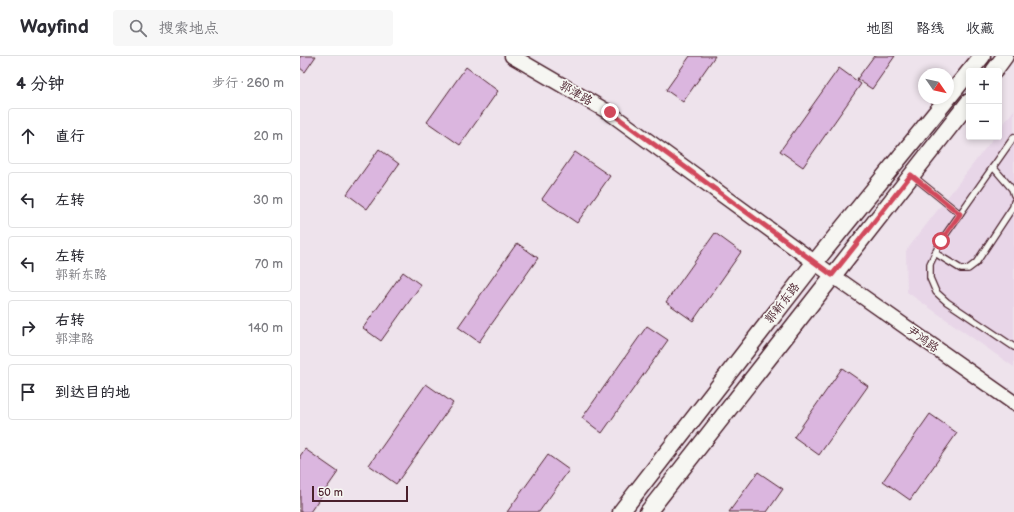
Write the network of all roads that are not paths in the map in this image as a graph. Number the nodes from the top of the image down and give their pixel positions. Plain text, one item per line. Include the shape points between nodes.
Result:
1 (512, 56) edge
2 (982, 56) edge
3 (1005, 56) edge
4 (972, 68) edge
5 (996, 68) edge
6 (966, 76) edge
7 (967, 104) edge
8 (1014, 137) edge
9 (993, 166) junction
10 (911, 175) junction
11 (1014, 196) edge
12 (1014, 202) edge
13 (960, 214) junction
14 (935, 253) junction
15 (815, 262) junction
16 (832, 275) junction
17 (1014, 347) edge
18 (1014, 403) edge
19 (621, 512) edge
20 (648, 512) edge

1 - 15 street, 郭津路 via 610,112
2 - 4 main road, 郭新东路
3 - 5 main road
6 - 15 main road, 郭新东路
7 - 10 main road, 郭新东路
8 - 9 lane
9 - 11 lane via 1012,189
9 - 13 lane
10 - 13 lane
10 - 16 main road, 郭新东路
12 - 14 lane via 976,263 968,269 961,269
13 - 14 lane
14 - 17 lane via 930,264 930,278 936,292
15 - 16 street, 郭津路
15 - 19 main road, 郭新东路
16 - 18 street, 尹鸿路
16 - 20 main road, 郭新东路

